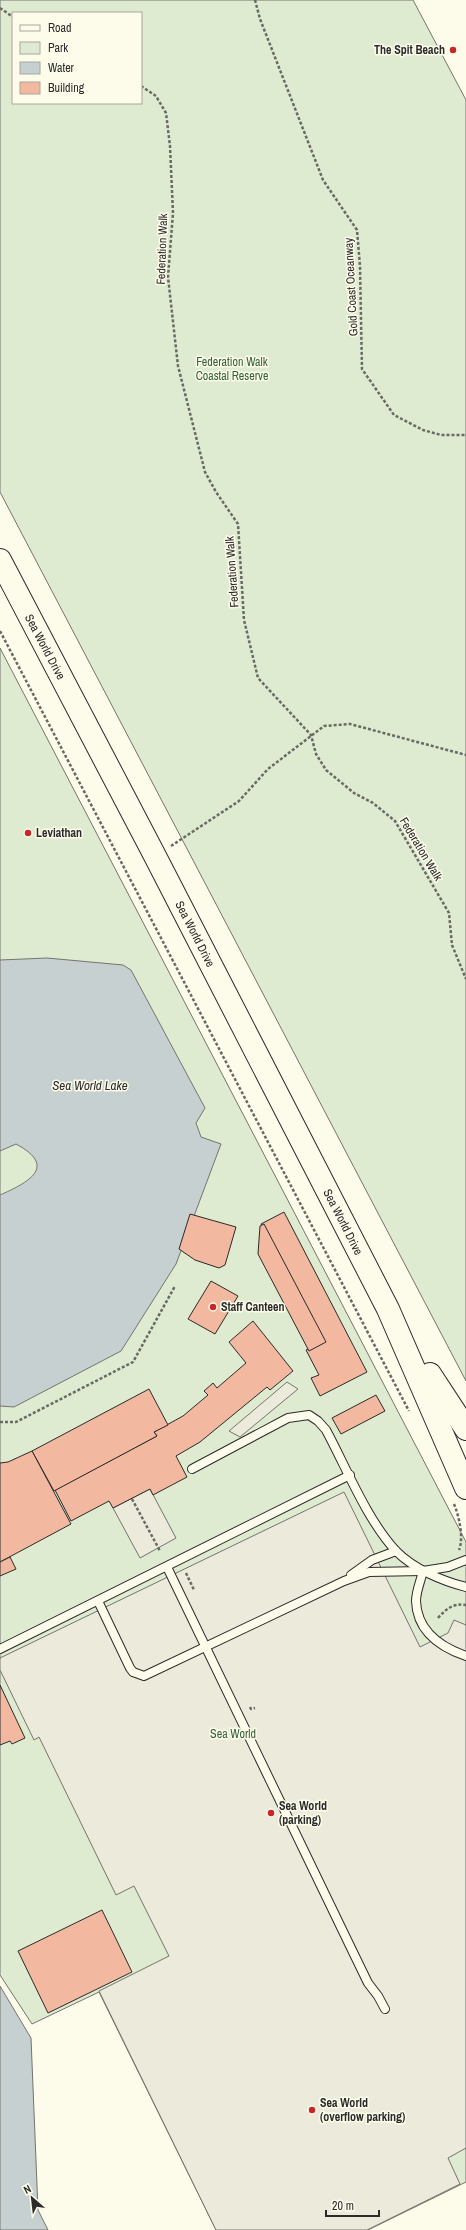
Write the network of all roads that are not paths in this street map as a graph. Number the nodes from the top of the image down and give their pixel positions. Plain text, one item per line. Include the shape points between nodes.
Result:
1 (0, 560) edge
2 (388, 1309) junction
3 (466, 1429) edge
4 (192, 1469) dead end
5 (350, 1475) junction
6 (459, 1494) edge
7 (396, 1551) junction
8 (466, 1560) edge
9 (167, 1567) junction
10 (423, 1570) junction
11 (344, 1581) junction
12 (466, 1587) edge
13 (98, 1601) junction
14 (207, 1647) junction
15 (0, 1649) edge
16 (466, 1656) edge
17 (385, 2009) dead end

1 - 2 street, Sea World Drive
2 - 3 street, Sea World Drive
2 - 6 street, Sea World Drive
4 - 5 lane via 288,1418 309,1415 326,1430
5 - 7 lane via 372,1517
5 - 9 lane
7 - 10 lane
7 - 11 lane via 372,1560
8 - 10 lane
9 - 13 lane
9 - 14 lane
10 - 11 lane via 369,1572
10 - 12 lane
10 - 16 lane via 416,1600 427,1634 439,1644
11 - 14 lane
13 - 14 lane via 130,1668 138,1674 151,1674
13 - 15 lane
14 - 17 lane via 368,1983

